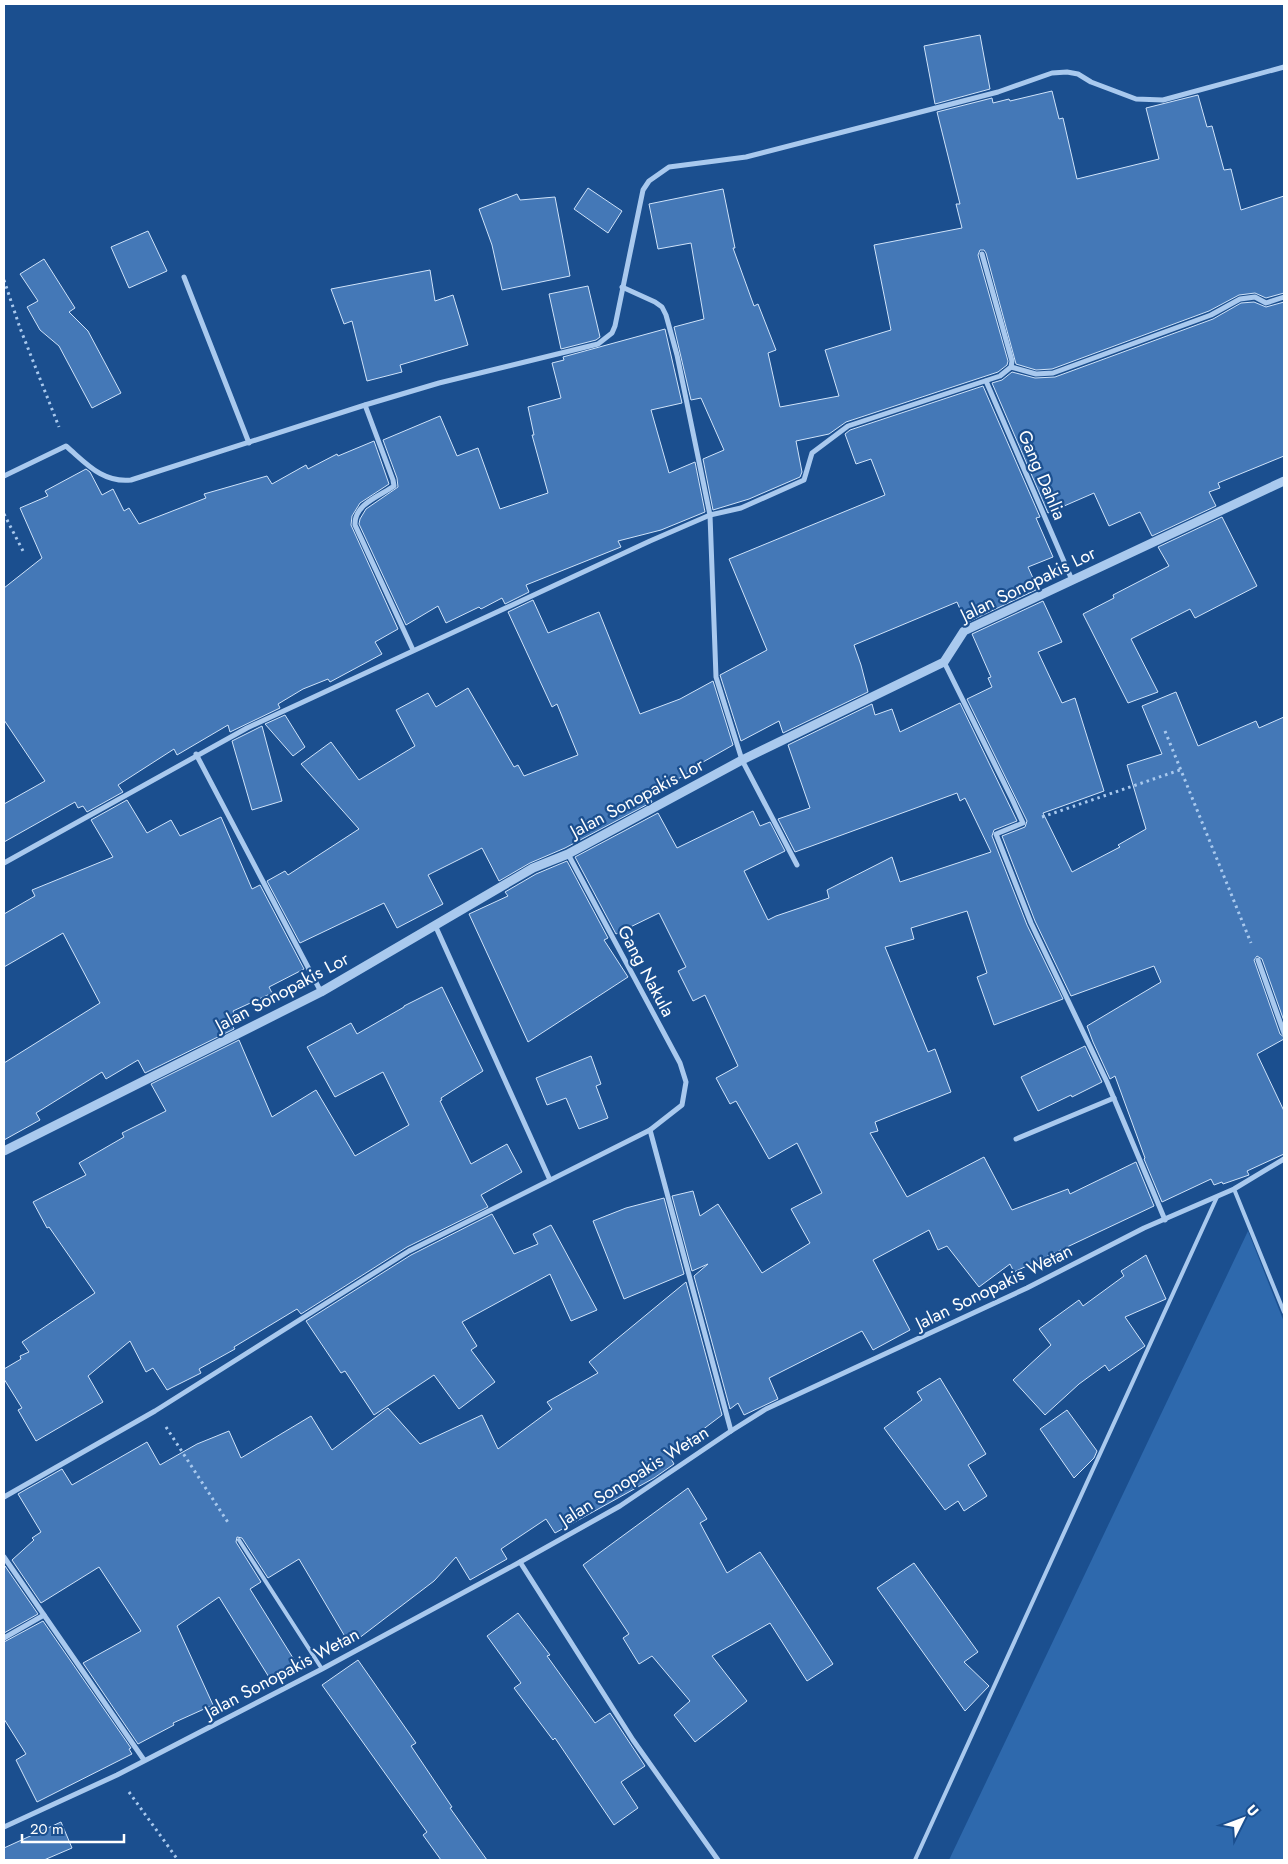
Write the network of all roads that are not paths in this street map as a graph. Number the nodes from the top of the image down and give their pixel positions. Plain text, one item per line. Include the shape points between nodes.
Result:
1 (1284, 67) edge
2 (982, 254) dead end
3 (184, 277) dead end
4 (622, 287) junction
5 (1284, 297) edge
6 (1011, 368) junction
7 (986, 381) junction
8 (365, 405) junction
9 (249, 443) junction
10 (4, 476) edge
11 (1284, 481) edge
12 (710, 515) junction
13 (1072, 580) junction
14 (413, 650) junction
15 (944, 662) junction
16 (196, 754) junction
17 (742, 760) junction
18 (568, 854) junction
19 (4, 862) edge
20 (797, 865) dead end
21 (435, 926) junction
22 (1258, 960) road end
23 (321, 992) junction
24 (1284, 1033) edge
25 (1114, 1098) junction
26 (650, 1130) junction
27 (1016, 1140) dead end
28 (4, 1151) edge
29 (1284, 1159) edge
30 (550, 1180) junction
31 (1234, 1189) junction
32 (1216, 1197) junction
33 (1165, 1220) junction
34 (1284, 1312) edge
35 (732, 1431) junction
36 (4, 1497) edge
37 (239, 1540) road end
38 (4, 1557) edge
39 (520, 1562) junction
40 (44, 1615) junction
41 (4, 1638) edge
42 (322, 1669) junction
43 (144, 1760) junction
44 (4, 1826) edge
45 (718, 1860) edge
46 (915, 1860) edge

1 - 4 street via 1149,101 1091,82 1078,74 1052,74 998,92 746,157 669,167 649,181 644,190
2 - 6 street via 1012,361
3 - 9 street
4 - 8 street via 612,334 598,344 439,383
4 - 12 street via 656,302 666,315
5 - 6 street via 1266,303 1255,297 1240,299 1212,315 1053,373 1036,374
6 - 7 street
7 - 12 street via 848,426 812,453 804,480 741,508
7 - 13 street, Gang Dahlia
8 - 9 street
8 - 14 street via 394,486 359,510 354,525
9 - 10 street via 122,481 100,475 66,446
11 - 13 street, Jalan Sonopakis Lor
12 - 14 street
12 - 17 street via 716,677
13 - 15 street, Jalan Sonopakis Lor via 964,631
14 - 16 street
15 - 17 street, Jalan Sonopakis Lor
15 - 25 street via 1023,823 996,834 1031,923
16 - 19 street
16 - 23 street
17 - 18 street, Jalan Sonopakis Lor
17 - 20 street
18 - 21 street, Jalan Sonopakis Lor via 533,868
18 - 26 street, Gang Nakula via 680,1063 686,1082 682,1105
21 - 23 street, Jalan Sonopakis Lor
21 - 30 street
22 - 24 street
23 - 28 street, Jalan Sonopakis Lor
25 - 27 street
25 - 33 street
26 - 30 street
26 - 35 street
29 - 31 street, Jalan Sonopakis Wetan
30 - 36 street via 408,1251 156,1411
31 - 32 street, Jalan Sonopakis Wetan
31 - 34 lane
32 - 33 street, Jalan Sonopakis Wetan
32 - 46 lane
33 - 35 street, Jalan Sonopakis Wetan via 766,1409
35 - 39 street, Jalan Sonopakis Wetan via 620,1506
37 - 42 lane
38 - 40 street
39 - 42 street, Jalan Sonopakis Wetan
39 - 45 street via 634,1740
40 - 41 street
40 - 43 street
42 - 43 street, Jalan Sonopakis Wetan
43 - 44 street, Jalan Sonopakis Wetan

